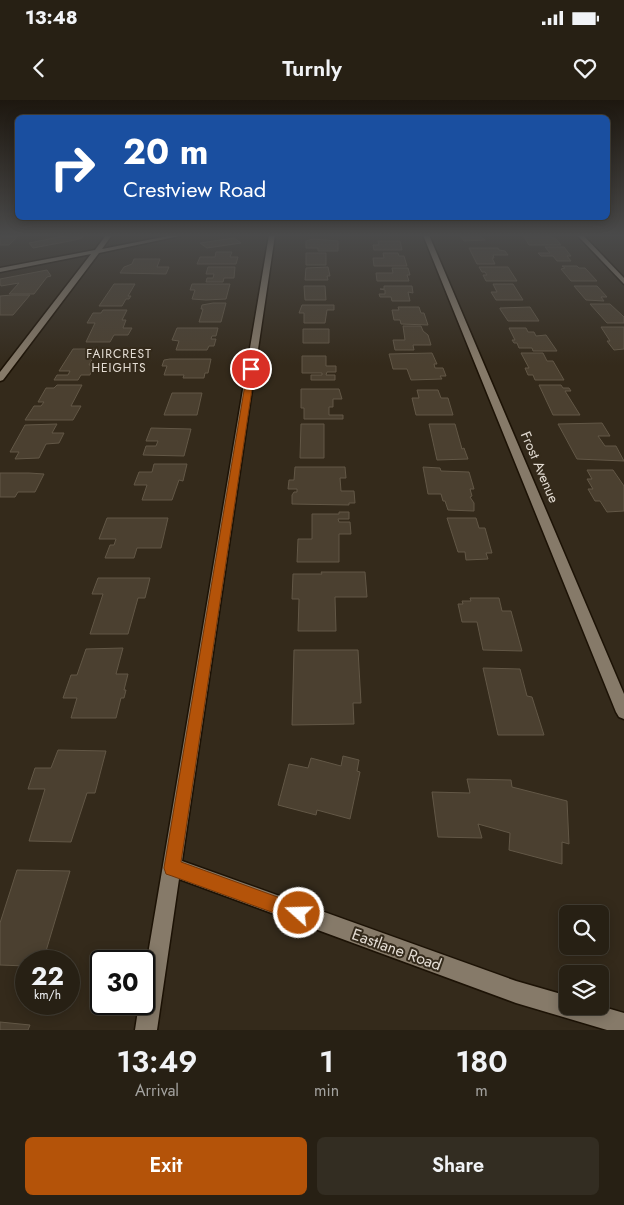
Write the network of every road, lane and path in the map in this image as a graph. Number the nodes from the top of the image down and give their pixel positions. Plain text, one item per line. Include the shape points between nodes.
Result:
1 (76, 278) edge
2 (265, 278) edge
3 (444, 278) edge
4 (0, 378) edge
5 (624, 712) edge
6 (172, 868) junction
7 (624, 1024) edge
8 (146, 1030) edge

1 - 4 street
2 - 6 street
3 - 5 street, Frost Avenue
6 - 7 street, Eastlane Road via 516,992
6 - 8 street

